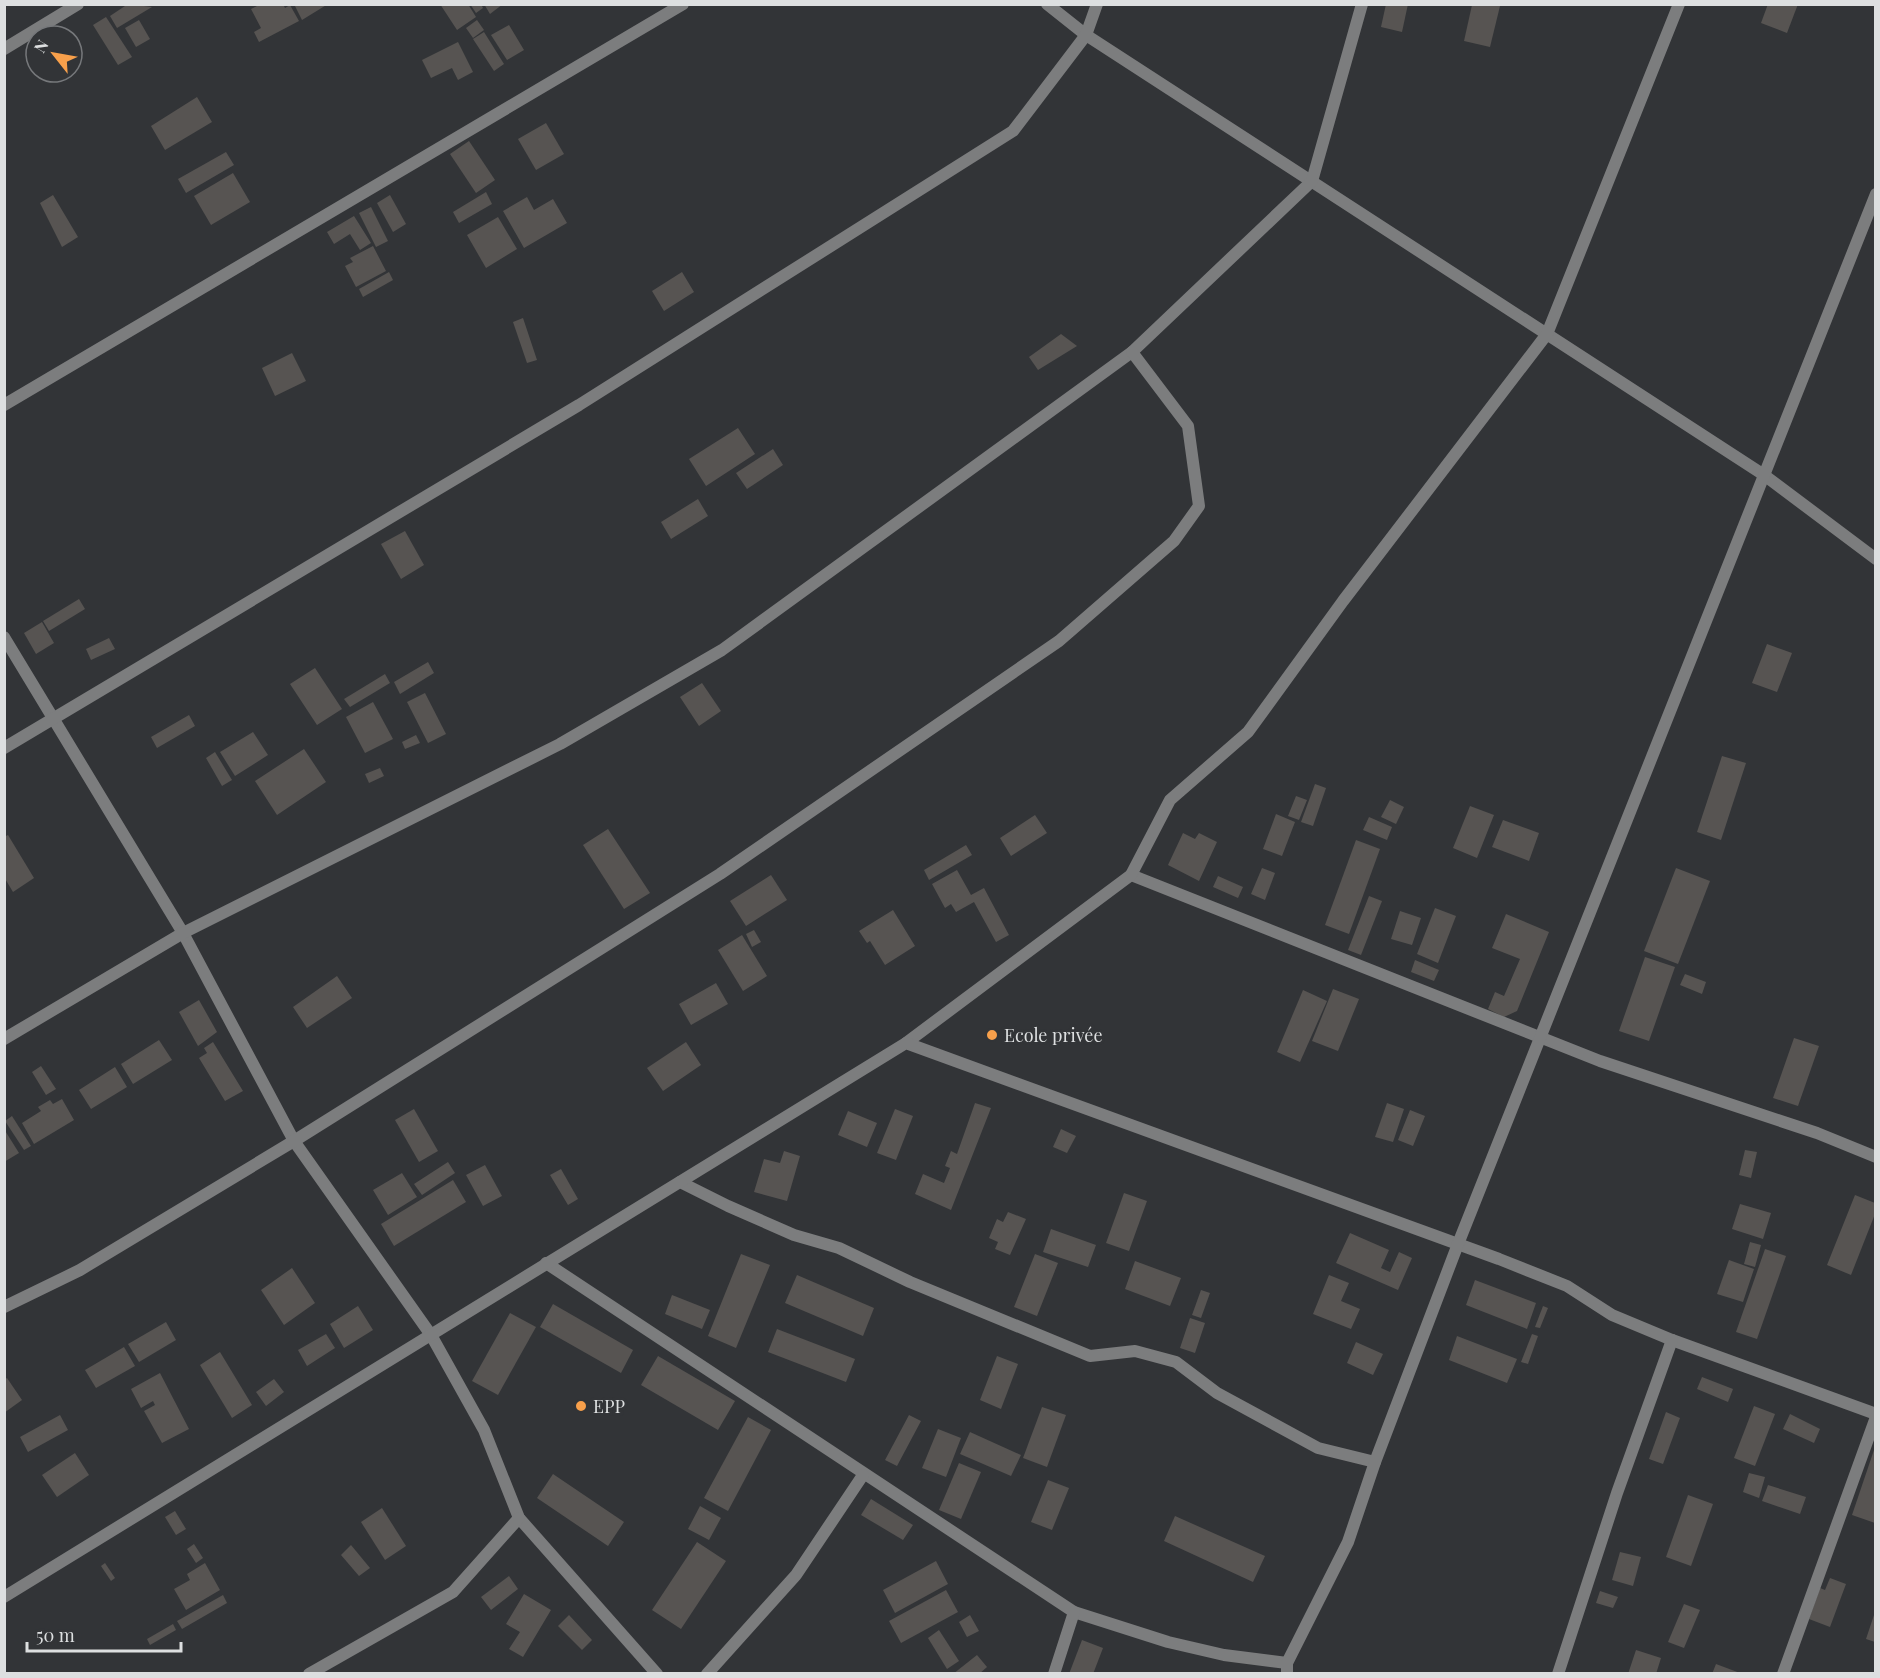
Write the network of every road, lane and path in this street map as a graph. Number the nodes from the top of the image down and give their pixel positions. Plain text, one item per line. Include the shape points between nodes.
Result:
1 (78, 4) edge
2 (683, 4) edge
3 (1047, 4) edge
4 (1097, 4) edge
5 (1362, 4) edge
6 (1679, 4) edge
7 (1086, 35) junction
8 (4, 49) edge
9 (1312, 181) junction
10 (1875, 194) edge
11 (1547, 333) junction
12 (1132, 352) junction
13 (4, 405) edge
14 (1764, 475) junction
15 (1875, 559) edge
16 (4, 637) edge
17 (53, 718) junction
18 (4, 748) edge
19 (1131, 875) junction
20 (183, 933) junction
21 (1541, 1035) junction
22 (4, 1039) edge
23 (906, 1043) junction
24 (294, 1141) junction
25 (1875, 1157) edge
26 (680, 1182) junction
27 (1458, 1244) junction
28 (546, 1263) junction
29 (4, 1307) edge
30 (431, 1335) junction
31 (1672, 1340) junction
32 (1875, 1415) edge
33 (1376, 1462) junction
34 (863, 1475) junction
35 (519, 1518) junction
36 (4, 1597) edge
37 (1074, 1612) junction
38 (1287, 1668) edge
39 (309, 1674) edge
40 (657, 1674) edge
41 (707, 1674) edge
42 (1054, 1674) edge
43 (1558, 1674) edge
44 (1783, 1674) edge

1 - 8 street
2 - 13 street
3 - 7 street
4 - 7 street
5 - 9 street
6 - 11 street
7 - 9 street
7 - 17 street via 1013,131 579,405
9 - 11 street
9 - 12 street
10 - 14 street
11 - 14 street
11 - 19 street via 1342,601 1248,732 1170,800
12 - 20 street via 722,650 560,744
12 - 24 street via 1188,426 1199,506 1174,541 1059,641 739,861
14 - 15 street
14 - 21 street
16 - 17 street
17 - 18 street
17 - 20 street
19 - 21 street
19 - 23 street
20 - 22 street
20 - 24 street
21 - 25 street via 1600,1061 1817,1133
21 - 27 street
23 - 26 street
23 - 27 street
24 - 29 street via 80,1270
24 - 30 street
26 - 28 street
26 - 33 street via 794,1235 839,1248 910,1282 1090,1356 1135,1351 1176,1362 1217,1393 1317,1448
27 - 31 street via 1567,1286 1612,1315
27 - 33 street
28 - 30 street
28 - 34 street
30 - 35 street via 484,1430
30 - 36 street
31 - 32 street
31 - 43 street
32 - 44 street
33 - 38 street via 1348,1542
34 - 37 street
34 - 41 street via 796,1575
35 - 39 street via 453,1592
35 - 40 street
37 - 38 street via 1168,1642
37 - 42 street

